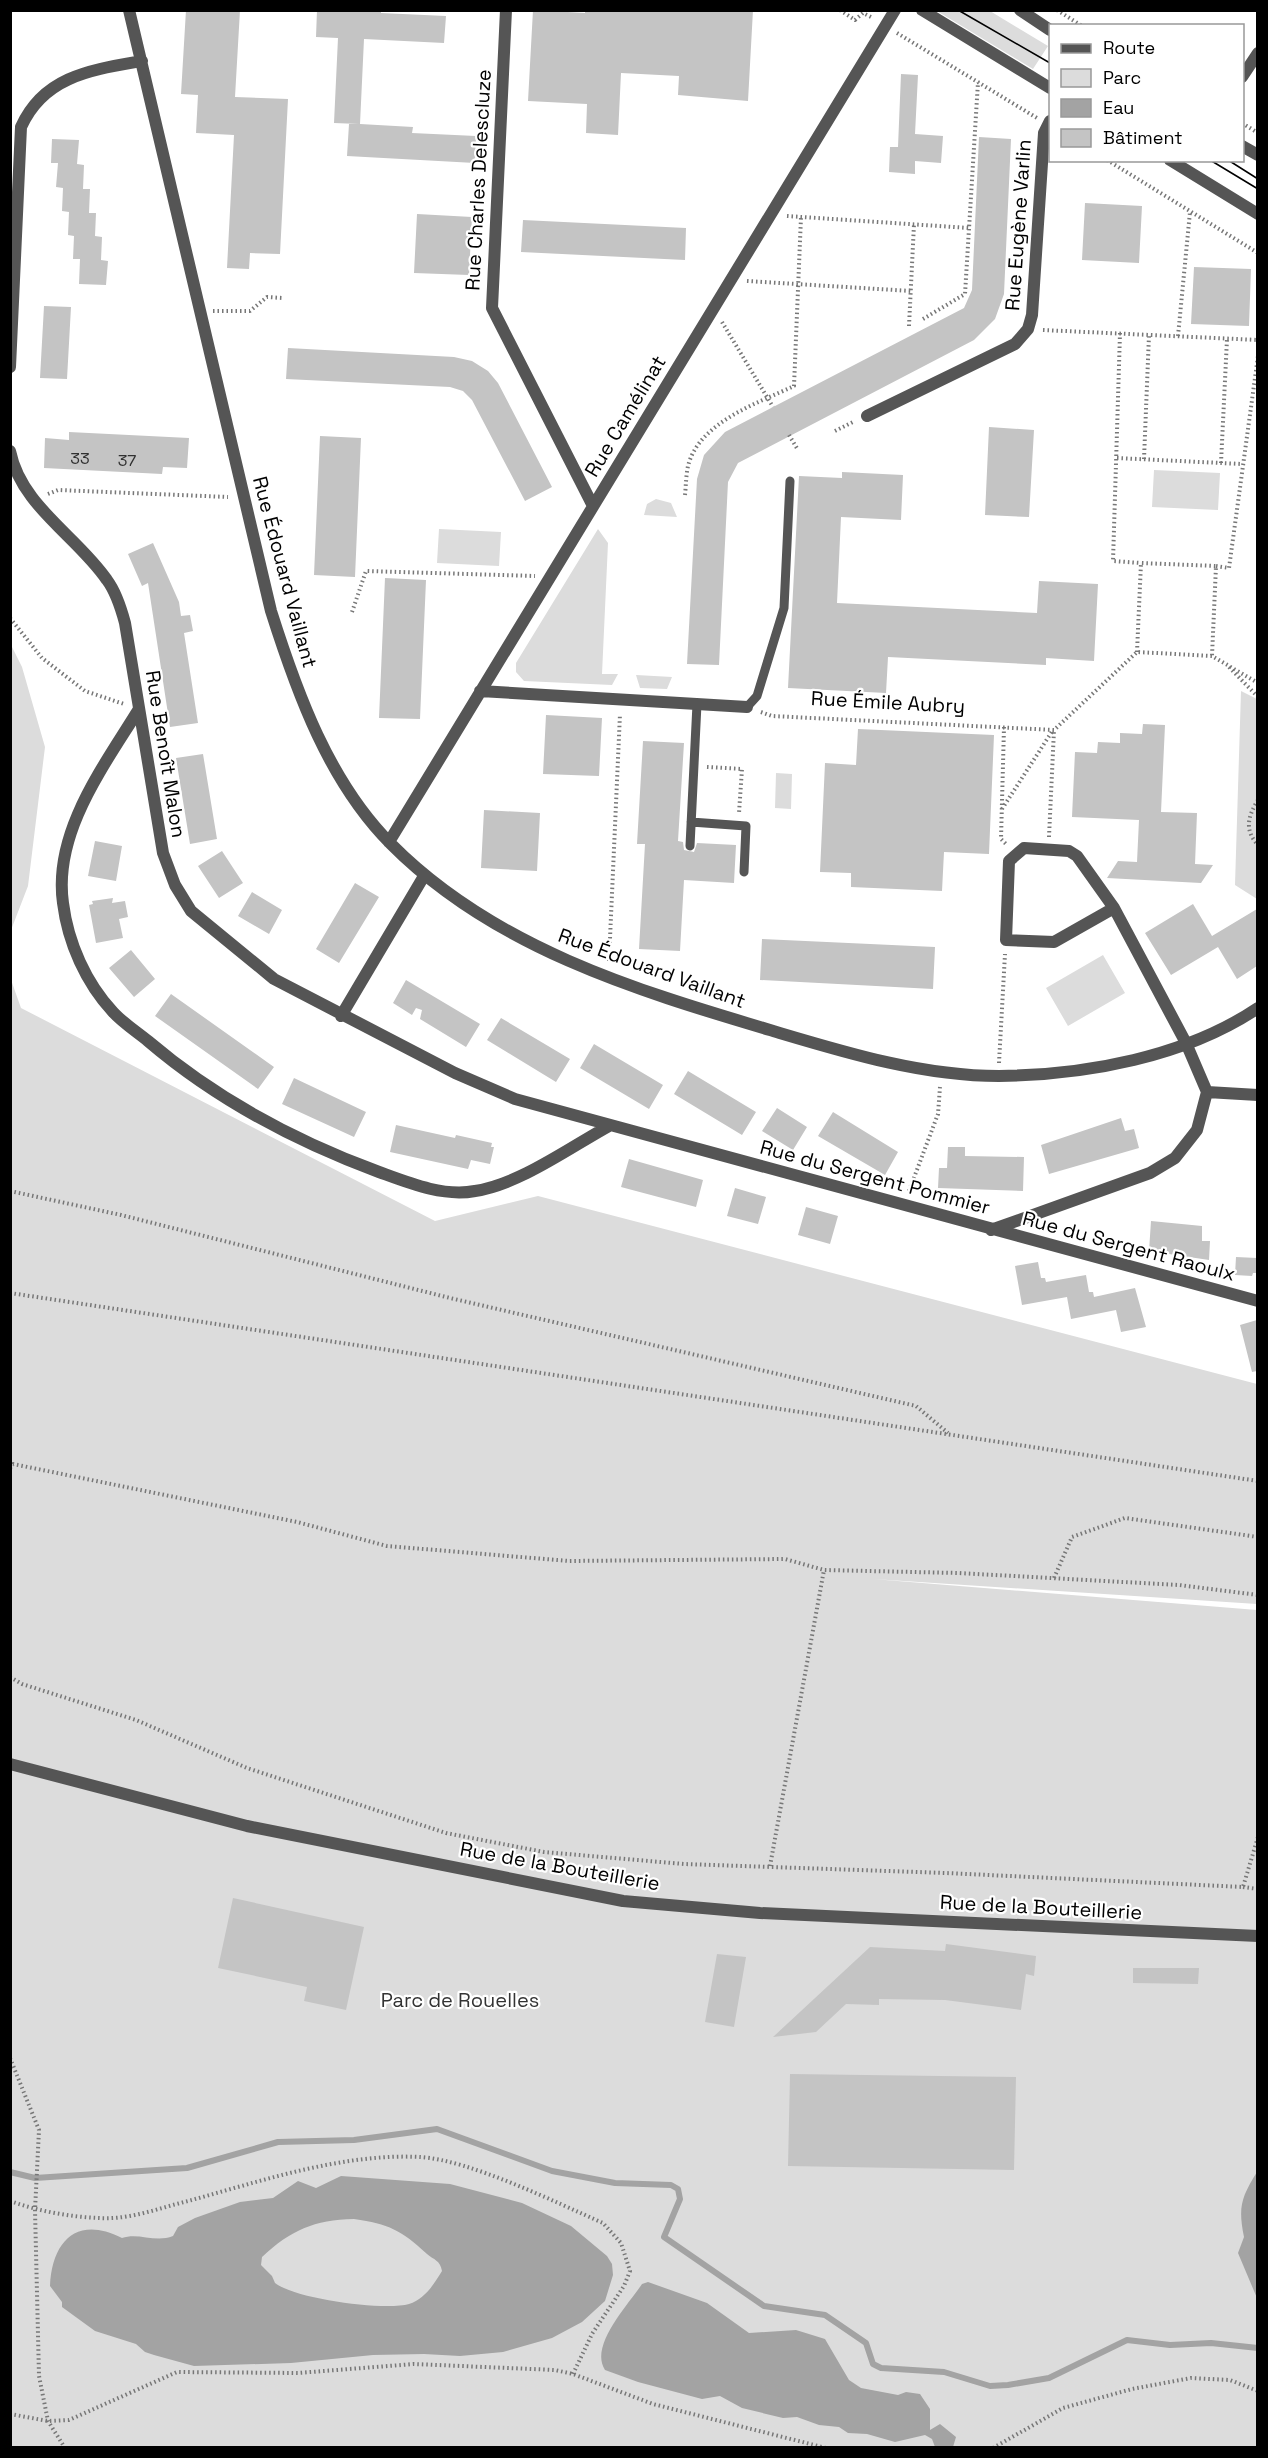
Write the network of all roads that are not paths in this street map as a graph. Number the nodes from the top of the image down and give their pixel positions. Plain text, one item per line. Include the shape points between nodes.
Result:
1 (129, 10) edge
2 (506, 10) edge
3 (895, 10) edge
4 (922, 10) edge
5 (1020, 10) edge
6 (1035, 14) edge
7 (1049, 29) edge
8 (1257, 52) edge
9 (142, 61) junction
10 (1244, 74) edge
11 (1049, 87) edge
12 (1049, 122) edge
13 (1244, 147) edge
14 (1257, 155) edge
15 (1173, 162) edge
16 (1257, 214) edge
17 (10, 367) edge
18 (867, 416) dead end
19 (10, 451) edge
20 (790, 481) dead end
21 (593, 506) junction
22 (480, 692) junction
23 (697, 704) junction
24 (747, 707) joint
25 (139, 709) junction
26 (691, 822) junction
27 (389, 842) junction
28 (690, 846) dead end
29 (744, 872) dead end
30 (424, 876) junction
31 (1114, 908) junction
32 (1257, 1008) edge
33 (341, 1016) junction
34 (1186, 1044) junction
35 (1207, 1092) junction
36 (1257, 1095) edge
37 (609, 1126) junction
38 (991, 1230) junction
39 (1257, 1301) edge
40 (10, 1764) edge
41 (1257, 1936) edge

1 - 9 street, Rue Édouard Vaillant
2 - 21 street, Rue Charles Delescluze via 492,308
3 - 21 street, Rue Camélinat
4 - 11 street
5 - 6 street
6 - 7 street
8 - 10 street
9 - 17 street via 56,84 29,109 21,127
9 - 27 street, Rue Édouard Vaillant via 271,611 296,690 340,777
12 - 18 street, Rue Eugène Varlin via 1044,133 1028,329 1015,344
13 - 14 street
15 - 16 street
19 - 25 street, Rue Benoît Malon via 34,499 107,580 119,602
20 - 24 lane via 784,608 757,696
21 - 22 street, Rue Camélinat
22 - 23 street
22 - 27 street, Rue Camélinat
23 - 24 street
23 - 26 lane
25 - 33 street, Rue Benoît Malon via 163,853 175,885 192,911 274,979
25 - 37 street via 90,791 71,831 63,866 63,902 72,943 90,982 114,1012 174,1063 278,1129 352,1162 439,1191 474,1192 506,1183
26 - 28 lane
26 - 29 lane via 746,826
27 - 30 street, Rue Édouard Vaillant
30 - 33 street
30 - 34 street, Rue Édouard Vaillant via 475,913 536,946 608,977 825,1047 941,1072 999,1076 1073,1071 1150,1056
31 - 31 street via 1070,851 1024,848 1010,861 1006,940 1054,942
31 - 34 street
32 - 34 street, Rue Édouard Vaillant
33 - 37 street, Rue Benoît Malon via 515,1099
34 - 35 street
35 - 36 street
35 - 38 street, Rue du Sergent Pommier via 1197,1130 1175,1158 1150,1173
37 - 38 street, Rue du Sergent Pommier
38 - 39 street, Rue du Sergent Raoulx
40 - 41 street, Rue de la Bouteillerie via 248,1826 623,1901 760,1912

